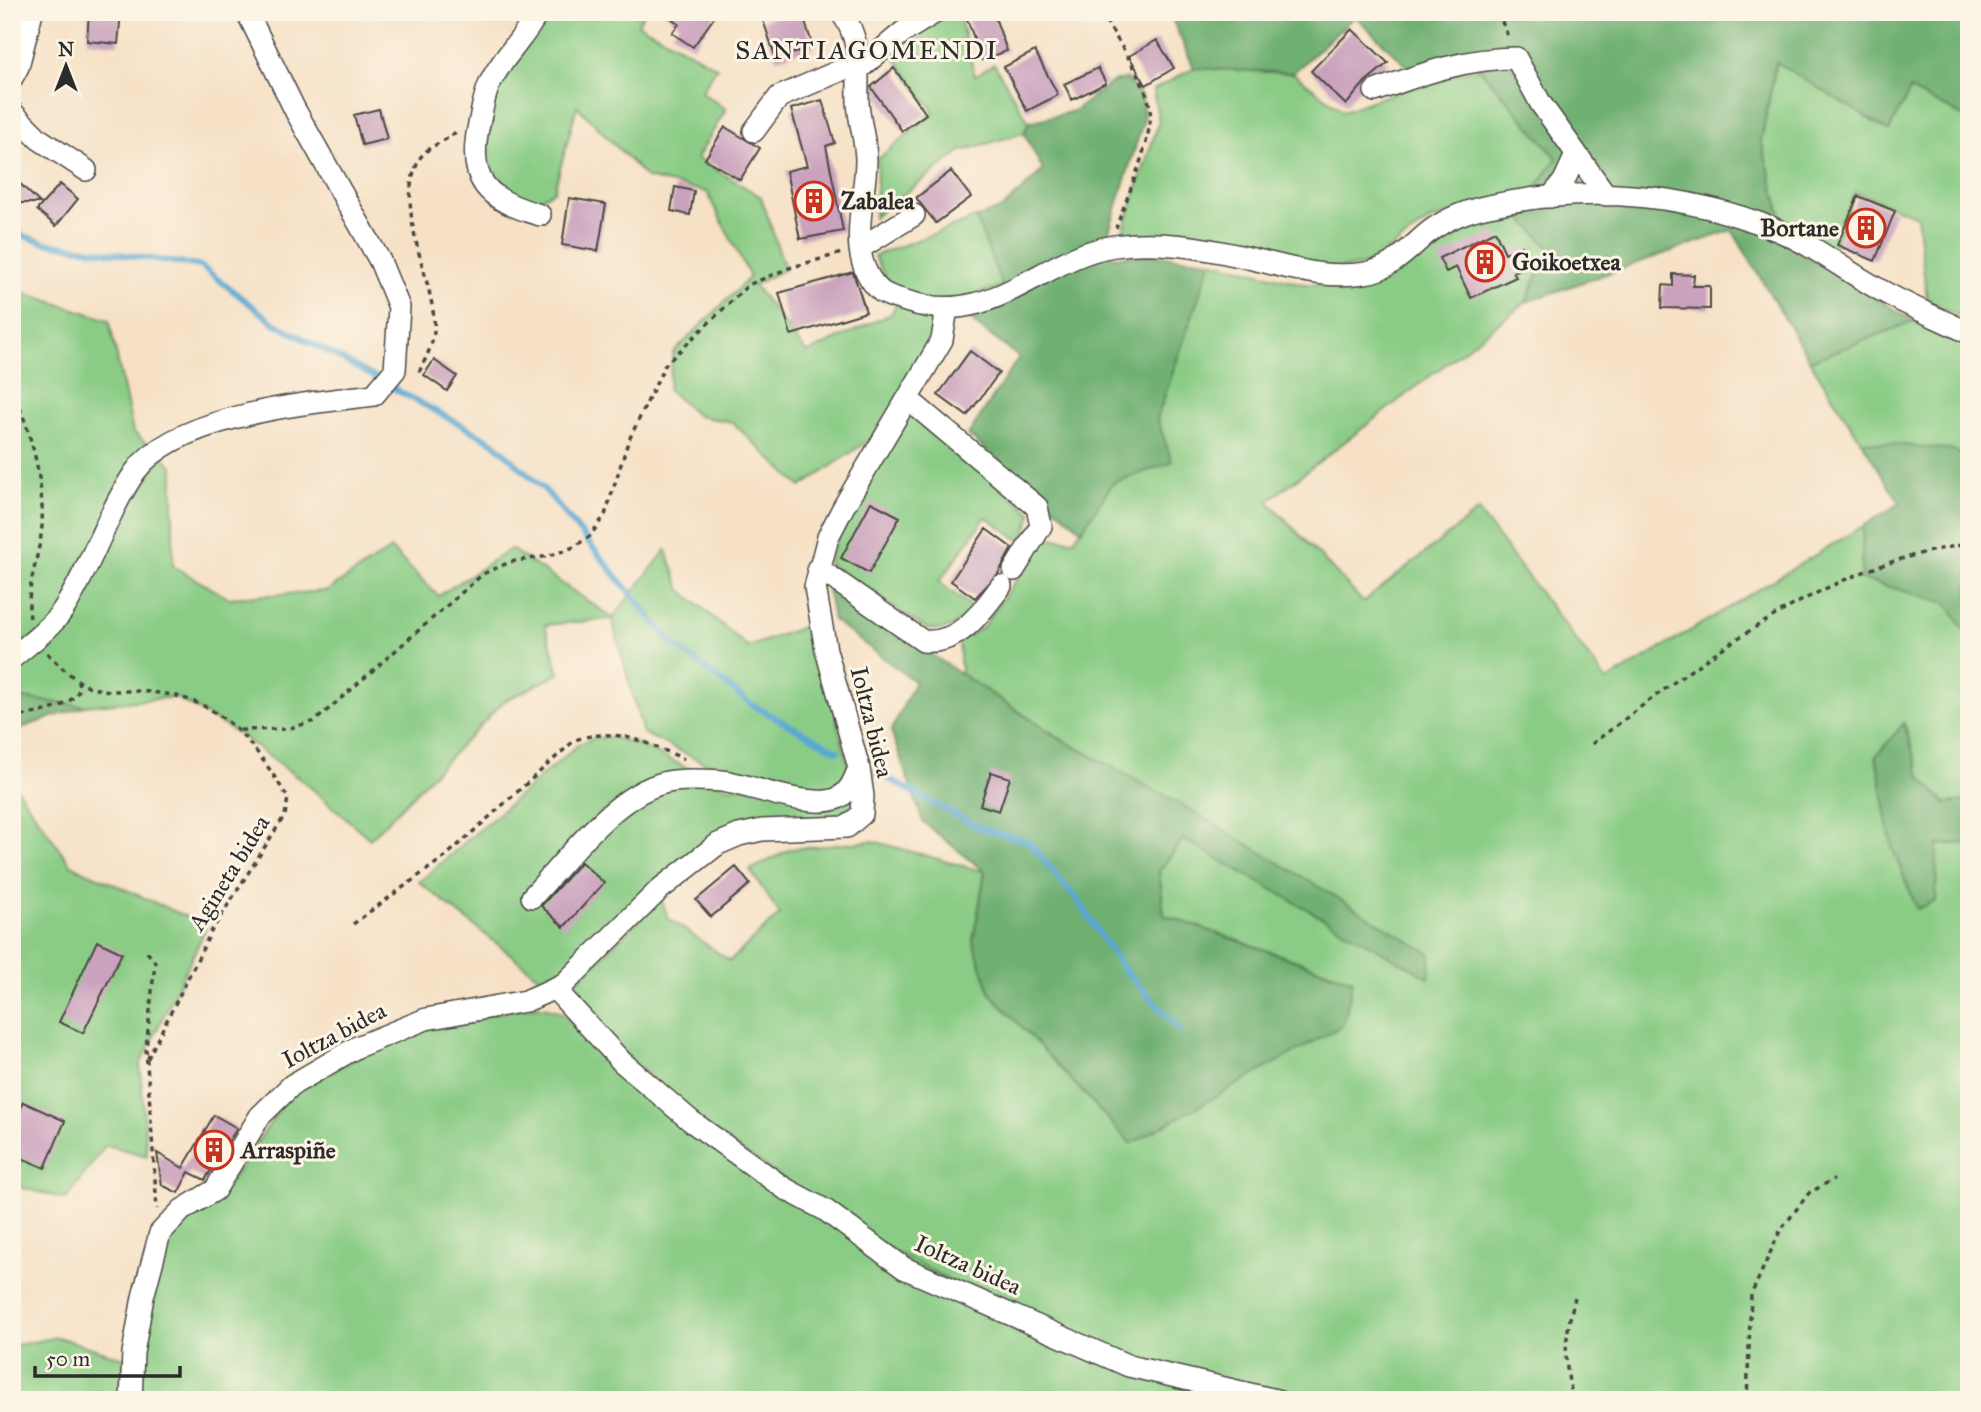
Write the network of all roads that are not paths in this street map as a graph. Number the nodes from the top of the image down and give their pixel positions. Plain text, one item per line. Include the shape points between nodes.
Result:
1 (32, 12) edge
2 (247, 12) edge
3 (538, 12) edge
4 (841, 12) edge
5 (936, 12) edge
6 (860, 65) junction
7 (12, 78) edge
8 (1375, 91) dead end
9 (12, 112) edge
10 (754, 131) dead end
11 (1576, 155) junction
12 (86, 170) dead end
13 (1606, 195) junction
14 (1551, 197) junction
15 (540, 215) dead end
16 (914, 215) dead end
17 (860, 248) junction
18 (947, 308) junction
19 (1969, 333) edge
20 (909, 400) junction
21 (818, 568) junction
22 (12, 658) edge
23 (859, 768) junction
24 (531, 897) dead end
25 (555, 989) junction
26 (131, 1400) edge
27 (1276, 1400) edge

1 - 7 street
2 - 22 street via 380,261 399,307 395,370 374,395 206,427 165,444 136,471 62,612
3 - 15 street via 527,34 488,84 473,159 486,190 514,208
4 - 6 street via 857,41
5 - 6 street
6 - 10 street via 779,97
6 - 17 street via 858,102 866,158
8 - 11 street via 1457,64 1516,58
9 - 12 street via 39,139
11 - 13 street
11 - 14 street
13 - 14 street
13 - 19 street via 1650,195 1689,202 1780,231 1884,292
14 - 18 street via 1464,212 1428,232 1402,258 1369,273 1303,273 1202,247 1158,243 1111,247 1010,292
16 - 17 street
17 - 18 street via 869,278 884,294
18 - 20 street, Ioltza bidea via 943,340
20 - 21 street, Ioltza bidea via 844,506
20 - 21 street via 1037,507 1041,526 972,622 937,642 923,641
21 - 23 street, Ioltza bidea via 817,606
23 - 24 street via 851,787 838,798 821,802 722,781 675,780 649,786 622,804
23 - 25 street, Ioltza bidea via 862,814 848,827 762,830 718,844 660,889
25 - 26 street, Ioltza bidea via 526,1001 426,1019 357,1047 292,1085 260,1116 215,1190 182,1210 160,1233 133,1353
25 - 27 street, Ioltza bidea via 622,1062 691,1121 904,1268 1129,1366

